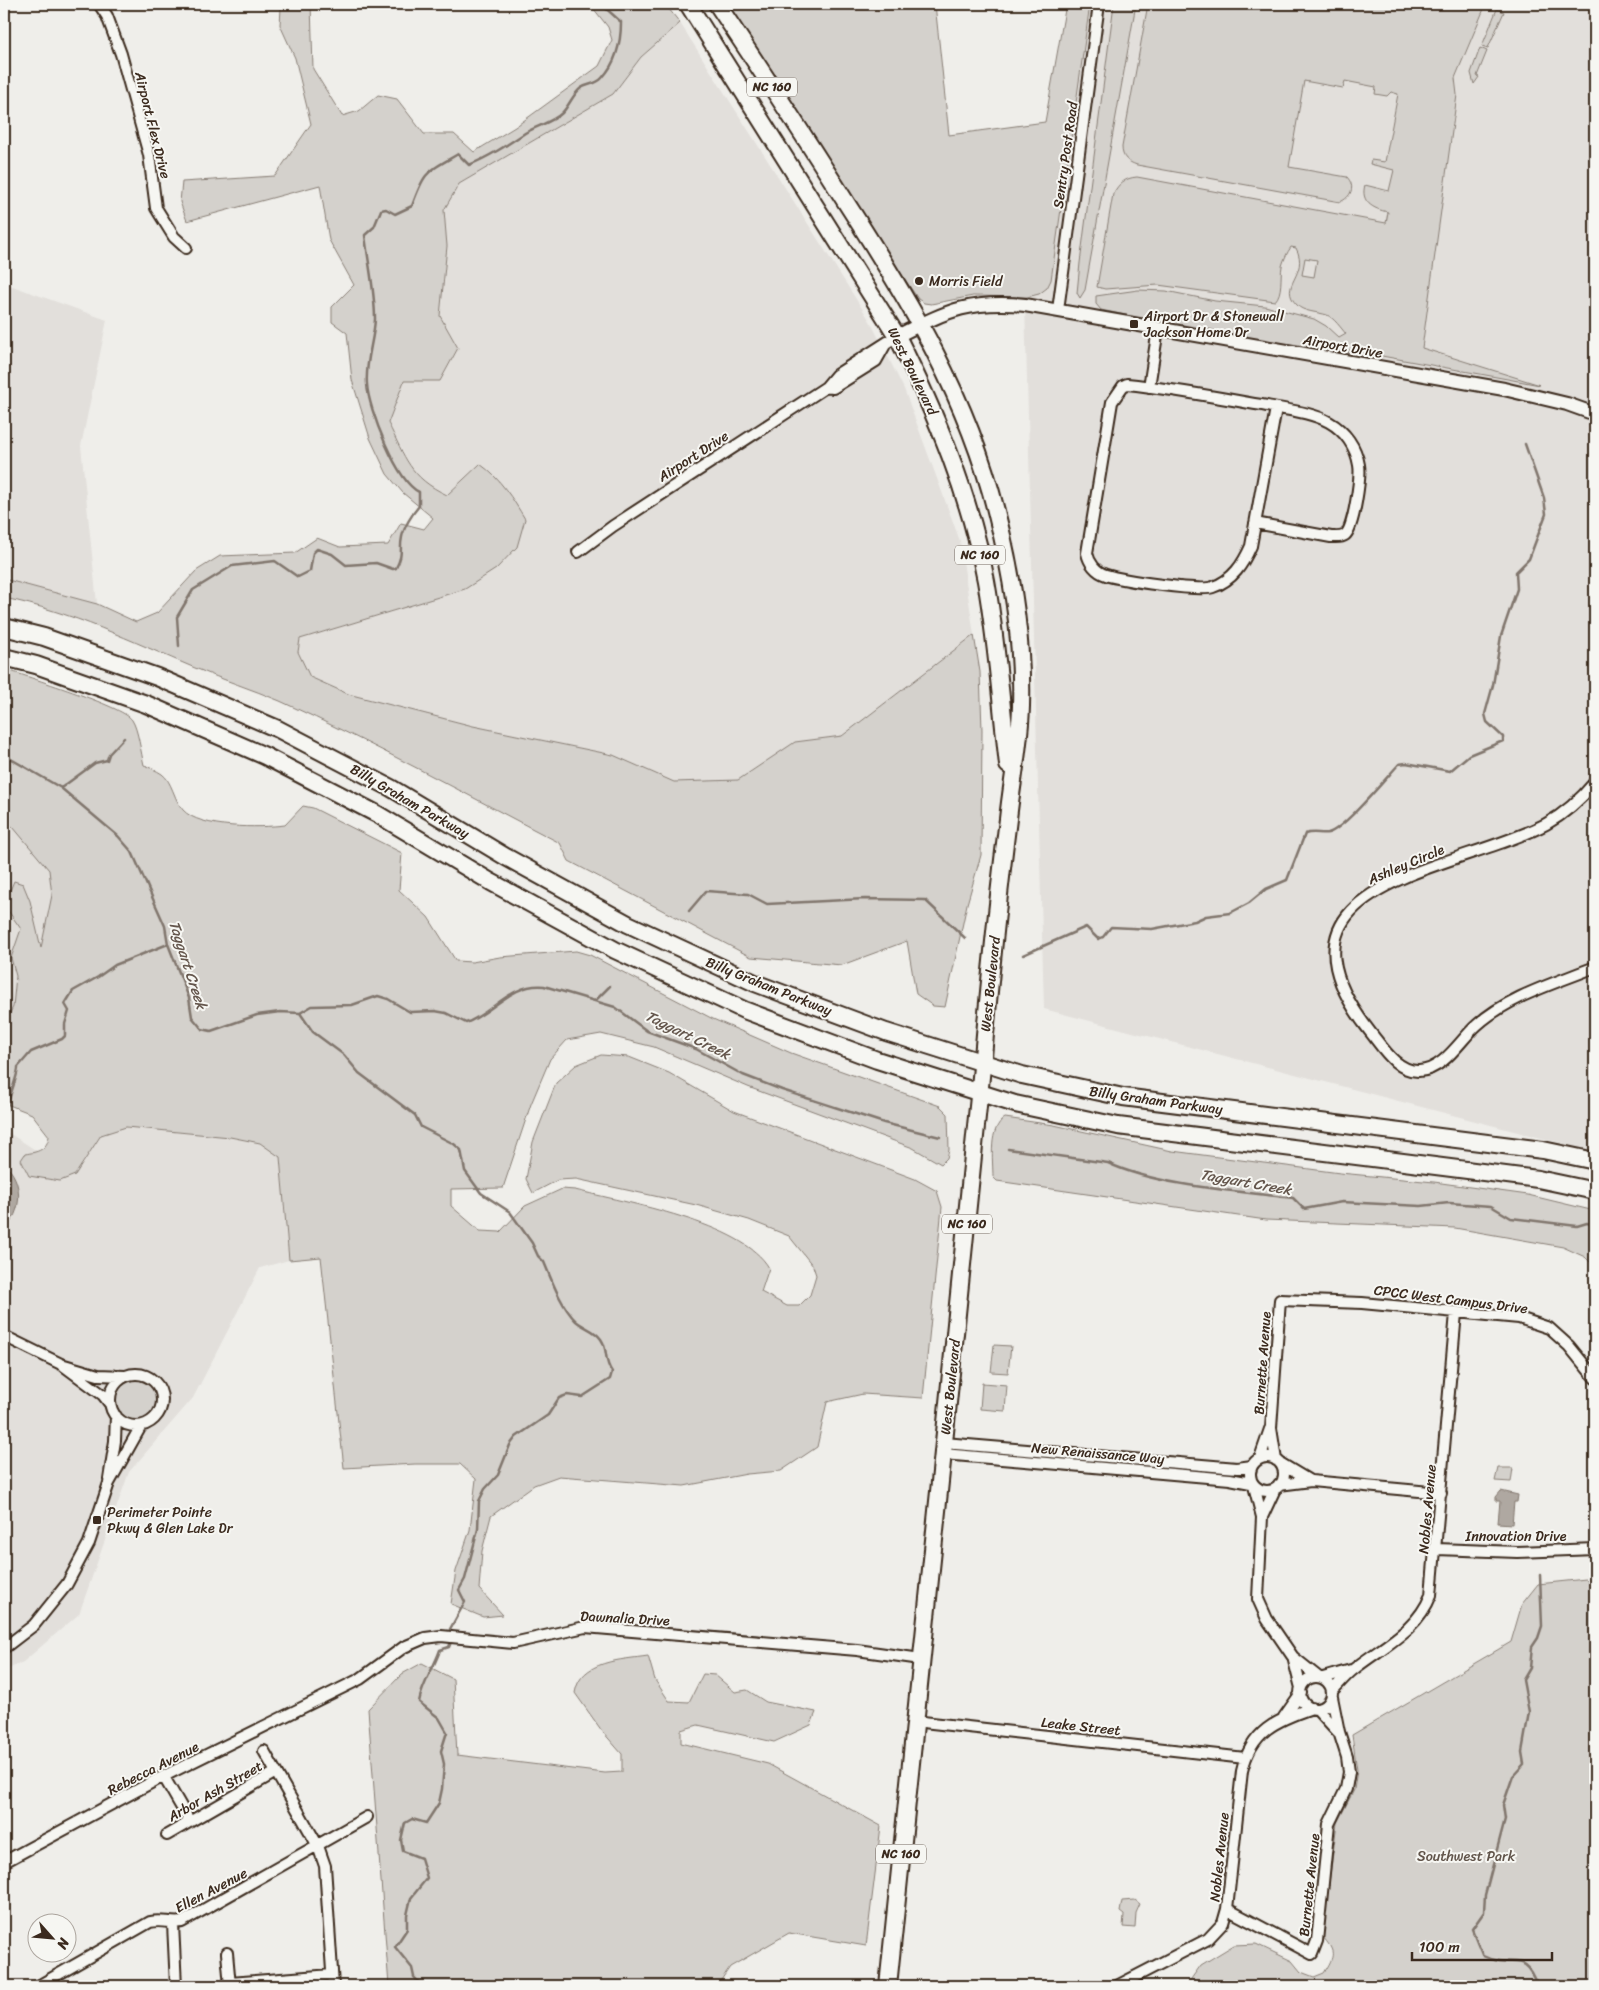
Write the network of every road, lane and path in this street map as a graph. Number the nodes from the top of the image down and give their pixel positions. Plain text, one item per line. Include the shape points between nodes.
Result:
1 (99, 4) edge
2 (688, 4) edge
3 (717, 4) edge
4 (1100, 4) edge
5 (186, 248) dead end
6 (1058, 310) junction
7 (922, 324) junction
8 (1158, 328) junction
9 (891, 341) junction
10 (1149, 387) junction
11 (1276, 408) junction
12 (1595, 414) edge
13 (1256, 523) junction
14 (578, 552) dead end
15 (4, 627) edge
16 (4, 657) edge
17 (1595, 782) edge
18 (1011, 787) junction
19 (1595, 967) edge
20 (982, 1063) junction
21 (980, 1093) junction
22 (1595, 1161) edge
23 (1595, 1191) edge
24 (1280, 1300) joint
25 (1456, 1313) junction
26 (4, 1336) edge
27 (61, 1364) junction
28 (126, 1376) junction
29 (1595, 1378) edge
30 (110, 1404) junction
31 (116, 1416) junction
32 (141, 1426) junction
33 (1271, 1428) junction
34 (943, 1449) junction
35 (1278, 1461) junction
36 (1256, 1462) junction
37 (1311, 1481) junction
38 (109, 1483) junction
39 (1253, 1485) junction
40 (1277, 1487) junction
41 (1441, 1493) junction
42 (1262, 1518) junction
43 (1437, 1549) junction
44 (1595, 1549) edge
45 (4, 1648) edge
46 (1293, 1656) junction
47 (922, 1659) junction
48 (1352, 1670) junction
49 (1320, 1678) junction
50 (1301, 1691) junction
51 (1332, 1694) junction
52 (316, 1701) joint
53 (1314, 1709) junction
54 (1284, 1717) junction
55 (914, 1721) junction
56 (1339, 1732) junction
57 (264, 1751) dead end
58 (1245, 1758) junction
59 (276, 1772) junction
60 (164, 1777) junction
61 (367, 1817) dead end
62 (190, 1822) junction
63 (167, 1835) dead end
64 (318, 1846) junction
65 (4, 1862) edge
66 (1227, 1909) junction
67 (173, 1924) junction
68 (228, 1953) dead end
69 (332, 1975) junction
70 (230, 1984) edge
71 (38, 1986) edge
72 (176, 1986) edge
73 (333, 1986) edge
74 (888, 1986) edge
75 (1117, 1986) edge

1 - 5 street, Airport Flex Drive via 121,54 142,127 154,178 156,208 174,237
2 - 9 main road, West Boulevard / NC 160
3 - 7 main road, West Boulevard / NC 160
4 - 6 street, Sentry Post Road
6 - 7 street, Airport Drive via 986,303 949,312
6 - 8 street, Airport Drive
7 - 9 street, Airport Drive
7 - 18 main road, West Boulevard / NC 160 via 952,385 976,446 996,510 1010,573 1021,702
8 - 10 street
8 - 12 street, Airport Drive via 1504,389
9 - 14 street, Airport Drive via 836,374 826,387 612,526
9 - 18 main road, West Boulevard / NC 160 via 926,394 971,517 995,634
10 - 11 street
10 - 13 street via 1127,384 1112,402 1087,547 1091,564 1106,575 1191,589 1213,588 1234,575 1243,564
11 - 13 street
11 - 13 street via 1320,418 1342,431 1359,464 1357,491 1351,525 1341,538
15 - 20 main road, Billy Graham Parkway via 44,637 138,670 278,729 391,788 567,892 691,954 820,1008
16 - 21 main road, Billy Graham Parkway via 137,701 265,756 376,814 552,918 679,981 810,1036
17 - 19 street, Ashley Circle via 1576,803 1546,824 1414,874 1368,896 1355,906 1337,931 1334,957 1342,990 1355,1012 1397,1063 1410,1071 1427,1070 1439,1063 1476,1026 1503,1005
18 - 20 main road, West Boulevard / NC 160
20 - 21 main road, West Boulevard / NC 160
20 - 22 main road, Billy Graham Parkway via 1123,1097 1543,1150
21 - 23 main road, Billy Graham Parkway via 1118,1126 1538,1179
21 - 34 main road, West Boulevard / NC 160
24 - 25 street, CPCC West Campus Drive via 1362,1303
24 - 33 street, Burnette Avenue
25 - 29 street, CPCC West Campus Drive via 1519,1318 1549,1328 1569,1346
25 - 41 street, Nobles Avenue
26 - 27 street
27 - 28 street via 98,1375
27 - 30 street via 103,1395
28 - 30 street via 112,1388
28 - 32 street via 144,1374 158,1385 162,1393 160,1411
30 - 31 street
31 - 32 street via 125,1423
31 - 38 street
32 - 38 street
33 - 35 street, Burnette Avenue
33 - 36 street, Burnette Avenue
34 - 36 street, New Renaissance Way via 1238,1468
34 - 39 street, New Renaissance Way via 1230,1479
34 - 47 main road, West Boulevard / NC 160
35 - 36 street via 1270,1457
35 - 37 street
35 - 40 street via 1284,1474
36 - 39 street via 1250,1476
37 - 40 street
37 - 41 street
38 - 45 street via 89,1543 67,1584 34,1625
39 - 40 street via 1263,1491
39 - 42 street
40 - 42 street
41 - 43 street, Nobles Avenue
42 - 46 street via 1258,1599 1267,1619
43 - 44 street, Innovation Drive via 1517,1552
43 - 48 street, Nobles Avenue via 1431,1595 1421,1617
46 - 49 street
46 - 50 street
47 - 52 street, Dawnalia Drive via 858,1650 585,1626 505,1643 441,1636 425,1638 409,1644 360,1679
47 - 55 main road, West Boulevard / NC 160
48 - 49 street, Nobles Avenue
48 - 51 street, Nobles Avenue
49 - 50 street via 1307,1680
49 - 51 street via 1328,1682
50 - 53 street via 1304,1702
50 - 54 street, Nobles Avenue
51 - 53 street via 1326,1706
51 - 56 street, Burnette Avenue
52 - 60 street, Rebecca Avenue
53 - 54 street, Nobles Avenue
53 - 56 street, Burnette Avenue
54 - 58 street, Nobles Avenue via 1259,1735
55 - 58 street, Leake Street
55 - 74 main road, West Boulevard / NC 160
56 - 66 street, Burnette Avenue via 1349,1772 1346,1789 1329,1824 1317,1941 1312,1954
57 - 59 street
58 - 66 street, Nobles Avenue
59 - 62 street, Arbor Ash Street
59 - 64 street
60 - 62 street
60 - 65 street, Rebecca Avenue
61 - 64 street, Ellen Avenue
62 - 63 street, Arbor Ash Street
64 - 67 street, Ellen Avenue via 182,1922
64 - 69 street via 325,1866
66 - 75 street, Nobles Avenue via 1222,1923 1208,1939
67 - 71 street, Ellen Avenue via 158,1920 150,1922
67 - 72 street
68 - 70 street
69 - 70 street
69 - 73 street

